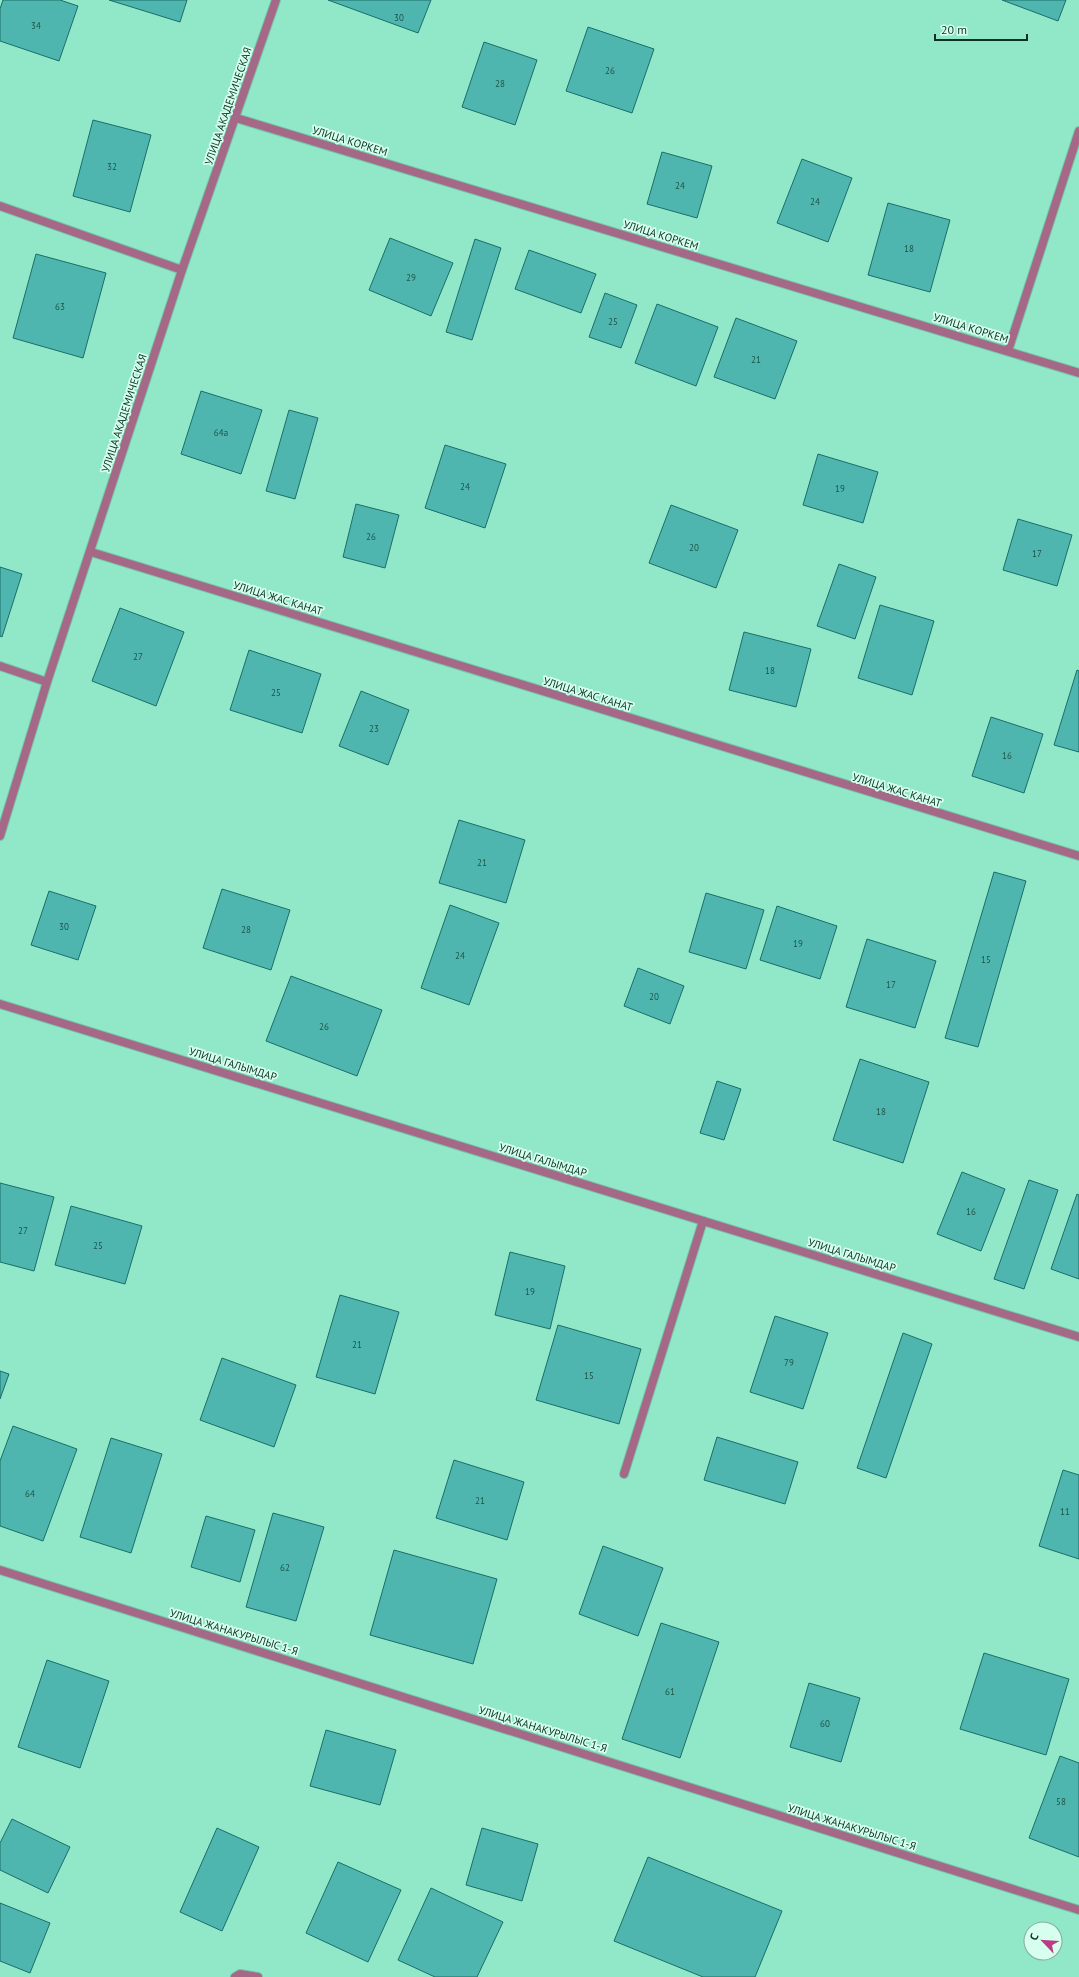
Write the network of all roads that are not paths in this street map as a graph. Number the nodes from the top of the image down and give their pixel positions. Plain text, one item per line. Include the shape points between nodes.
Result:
1 (276, 0) edge
2 (236, 118) junction
3 (1079, 131) edge
4 (0, 206) edge
5 (182, 270) junction
6 (1008, 351) junction
7 (1079, 373) edge
8 (91, 552) junction
9 (0, 666) edge
10 (47, 682) junction
11 (0, 836) edge
12 (1079, 856) edge
13 (0, 1004) edge
14 (703, 1221) junction
15 (1079, 1337) edge
16 (624, 1474) dead end
17 (0, 1570) edge
18 (1079, 1910) edge
19 (238, 1976) edge
20 (258, 1977) edge

1 - 2 street, УЛИЦА АКАДЕМИЧЕСКАЯ
2 - 5 street, УЛИЦА АКАДЕМИЧЕСКАЯ
2 - 6 street, УЛИЦА КОРКЕМ
3 - 6 street
4 - 5 street
5 - 8 street, УЛИЦА АКАДЕМИЧЕСКАЯ
6 - 7 street, УЛИЦА КОРКЕМ
8 - 10 street, УЛИЦА АКАДЕМИЧЕСКАЯ
8 - 12 street, УЛИЦА ЖАС КАНАТ
9 - 10 street
10 - 11 street, УЛИЦА АКАДЕМИЧЕСКАЯ
13 - 14 street, УЛИЦА ГАЛЫМДАР
14 - 15 street, УЛИЦА ГАЛЫМДАР
14 - 16 street
17 - 18 street, УЛИЦА ЖАНАКУРЫЛЫС 1-Я
19 - 20 street

